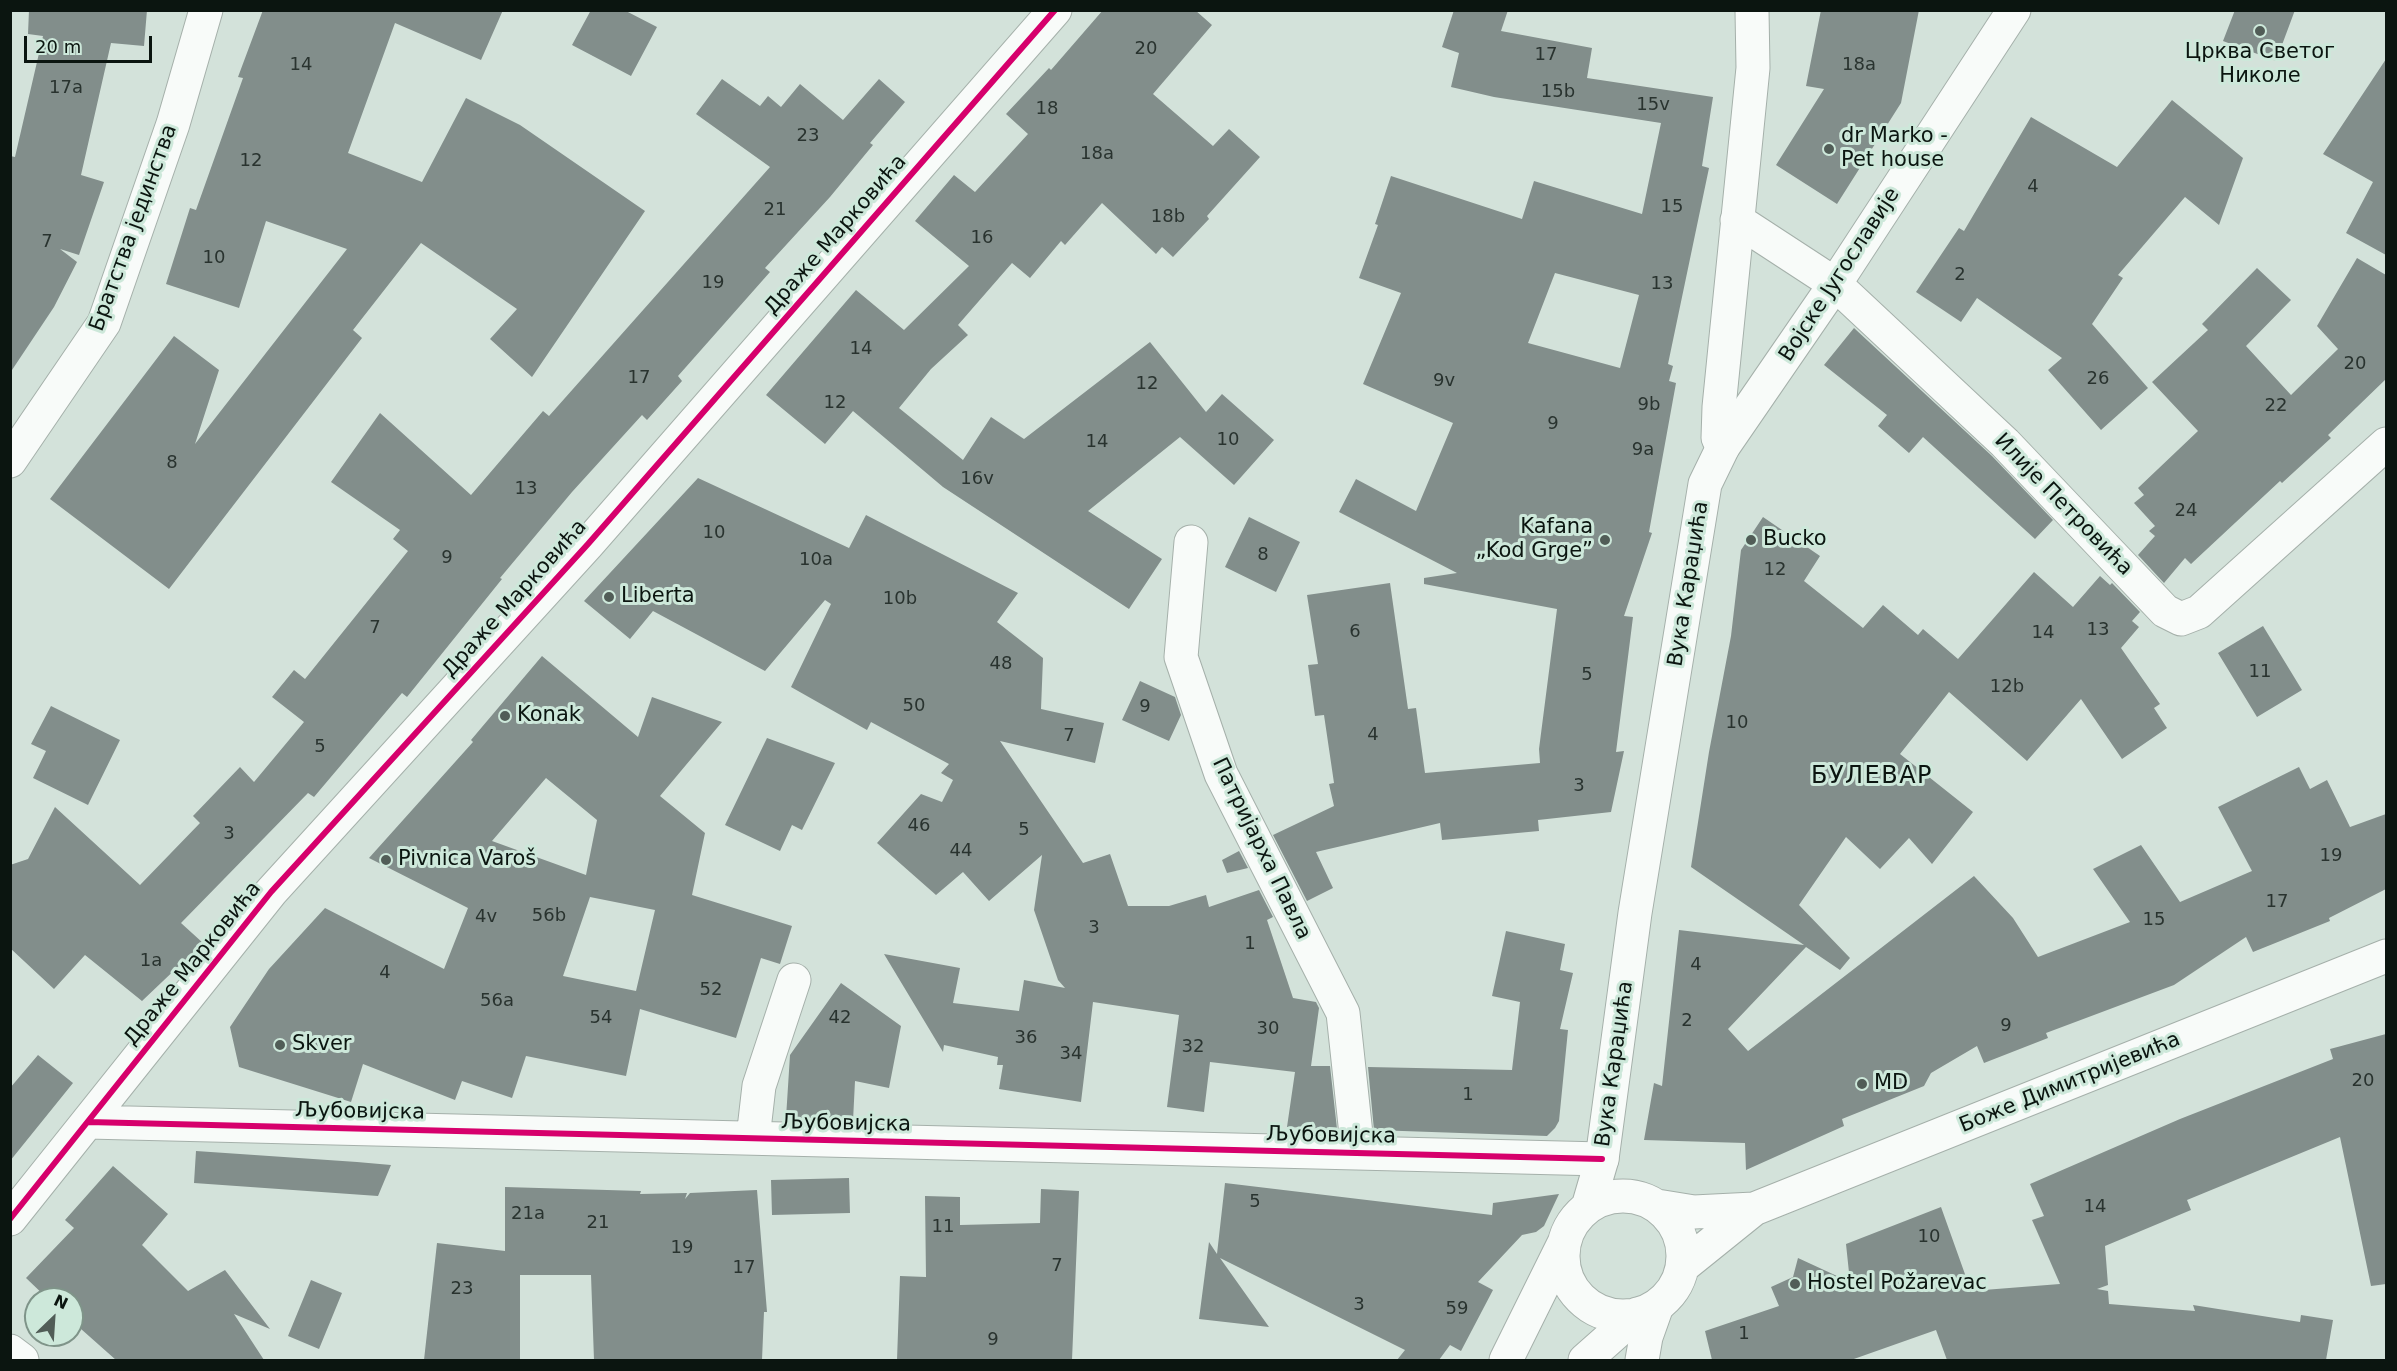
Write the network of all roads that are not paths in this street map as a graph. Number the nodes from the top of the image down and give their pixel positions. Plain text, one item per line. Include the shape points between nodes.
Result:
1 (206, 10) edge
2 (1055, 10) edge
3 (1752, 10) edge
4 (2014, 10) edge
5 (1737, 220) junction
6 (1835, 284) junction
7 (2386, 444) edge
8 (1724, 447) junction
9 (10, 462) edge
10 (1191, 542) dead end
11 (2386, 956) edge
12 (794, 980) dead end
13 (88, 1122) junction
14 (753, 1138) junction
15 (1358, 1153) junction
16 (1602, 1159) junction
17 (1646, 1202) junction
18 (1588, 1207) junction
19 (1754, 1209) junction
20 (10, 1220) edge
21 (1564, 1243) junction
22 (1683, 1267) junction
23 (1647, 1310) junction
24 (10, 1352) edge
25 (22, 1360) edge
26 (1506, 1360) edge
27 (1585, 1360) edge
28 (1642, 1360) edge

1 - 9 street, Братства јединства via 173,124 104,323
2 - 13 street, Драже Марковића via 588,544 271,892
3 - 5 street via 1753,68
4 - 6 street, Војске Југославије
5 - 6 street, Илије Петровића
5 - 8 street via 1719,407 1718,438
6 - 7 street, Илије Петровића via 2004,443 2165,611 2181,619 2199,612
6 - 8 street, Војске Југославије
8 - 16 street, Вука Караџића via 1705,484 1635,913
10 - 15 street, Патријарха Павла via 1182,657 1221,774 1343,1013
11 - 19 street, Боже Димитријевића
12 - 14 street via 759,1086
13 - 14 street, Љубовијска
13 - 20 street, Драже Марковића
14 - 15 street, Љубовијска
15 - 16 street, Љубовијска
16 - 17 street, Вука Караџића
16 - 18 street, Вука Караџића
17 - 18 street via 1619,1196
17 - 19 street, Боже Димитријевића via 1694,1212
17 - 22 street via 1670,1218 1679,1233
18 - 21 street via 1573,1223
19 - 22 street, Боже Димитријевића
21 - 23 street via 1567,1277 1588,1304 1620,1316
21 - 26 street
22 - 23 street via 1678,1282
23 - 27 street
23 - 28 street
24 - 25 street

